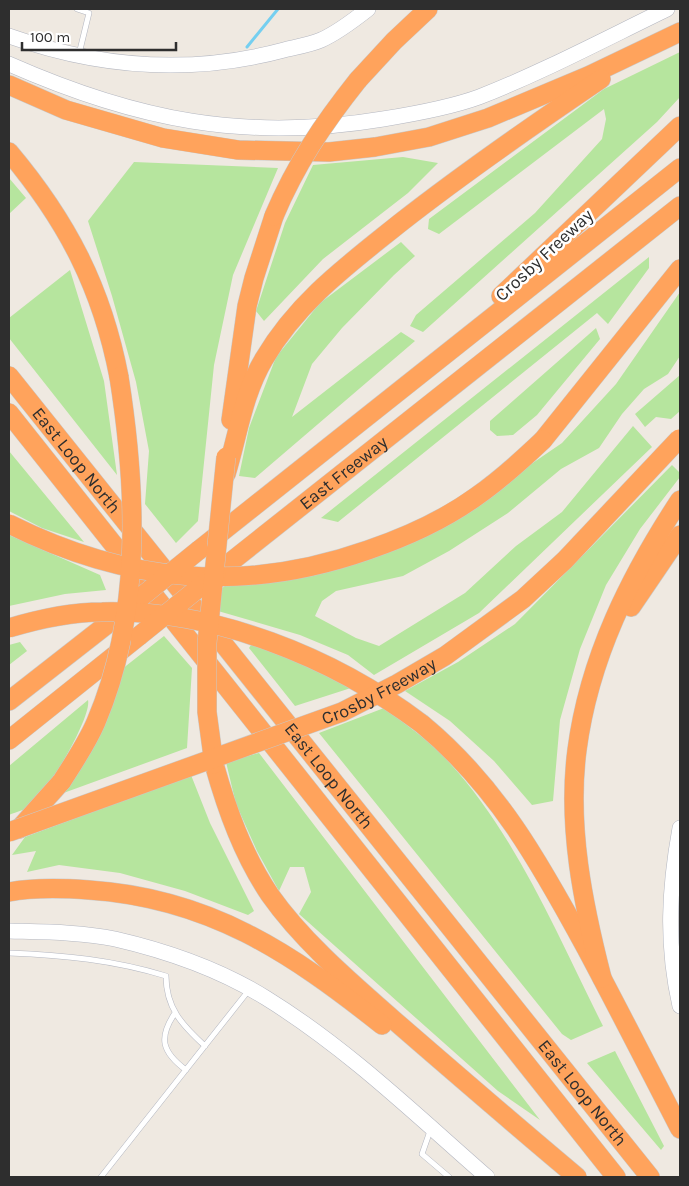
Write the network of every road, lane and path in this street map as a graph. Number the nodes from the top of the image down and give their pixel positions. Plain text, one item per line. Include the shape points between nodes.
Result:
1 (77, 9) edge
2 (368, 9) edge
3 (428, 9) edge
4 (667, 9) edge
5 (680, 32) edge
6 (9, 36) edge
7 (652, 46) junction
8 (79, 56) junction
9 (9, 64) edge
10 (9, 85) edge
11 (680, 126) edge
12 (9, 152) edge
13 (680, 168) edge
14 (680, 206) edge
15 (680, 269) edge
16 (9, 376) edge
17 (407, 384) junction
18 (9, 413) edge
19 (680, 438) edge
20 (229, 457) junction
21 (680, 500) edge
22 (9, 524) edge
23 (680, 534) edge
24 (9, 628) edge
25 (9, 701) edge
26 (583, 718) junction
27 (9, 740) edge
28 (680, 828) edge
29 (9, 832) edge
30 (9, 838) edge
31 (9, 892) edge
32 (9, 932) edge
33 (9, 953) edge
34 (602, 978) junction
35 (249, 989) junction
36 (680, 1006) edge
37 (175, 1013) junction
38 (205, 1046) junction
39 (186, 1070) junction
40 (488, 1103) junction
41 (431, 1128) junction
42 (680, 1130) edge
43 (101, 1177) edge
44 (449, 1177) edge
45 (487, 1177) edge
46 (577, 1177) edge
47 (616, 1177) edge
48 (650, 1177) edge

1 - 8 lane via 89,13
2 - 8 main road via 321,40 257,58 184,66 140,65
3 - 20 highway, bridge via 358,80 314,138 286,188 274,216 247,306
4 - 9 main road via 477,98 403,116 352,124 248,129 184,121 78,91
5 - 7 highway
6 - 8 main road
7 - 10 highway via 454,130 375,147 329,152 238,150 163,138 66,110
7 - 20 highway via 449,186 334,275 310,298 285,326 263,360 241,414
11 - 17 highway, Crosby Freeway
12 - 30 highway, bridge via 40,188 68,234 108,328 119,377 132,509 129,587 115,661 102,704 81,751 62,781 25,825
13 - 17 highway, East Freeway
14 - 27 highway, East Freeway, bridge
15 - 22 highway, bridge via 543,440 476,497 426,526 346,558 296,572 226,578 160,574 108,563 50,543
16 - 48 highway, East Loop North
17 - 25 highway, East Freeway, bridge
18 - 47 highway, East Loop North
19 - 29 highway, Crosby Freeway, bridge via 572,553 523,599 445,656 342,712
20 - 40 highway, bridge via 207,660 207,712 214,764 229,816 271,896 313,943 363,993
21 - 26 highway via 647,552 619,607 607,634
23 - 26 highway via 618,629 598,673
24 - 34 highway, bridge via 51,617 103,612 169,617 262,640 318,661 369,687 422,724 462,759 512,820
26 - 34 highway via 575,779 576,833 582,896
28 - 36 main road via 669,904 671,948
31 - 40 highway via 58,888 120,893 171,904 245,931 307,968 473,1098
32 - 35 main road via 114,939 170,954
33 - 37 lane via 64,955 116,962 166,976 166,989
34 - 42 highway
35 - 38 lane
35 - 41 main road via 319,1034
37 - 38 lane via 182,1025
37 - 39 lane via 164,1032 164,1039 172,1059
38 - 39 lane
39 - 43 lane
40 - 46 highway
41 - 44 lane via 422,1154
41 - 45 main road

